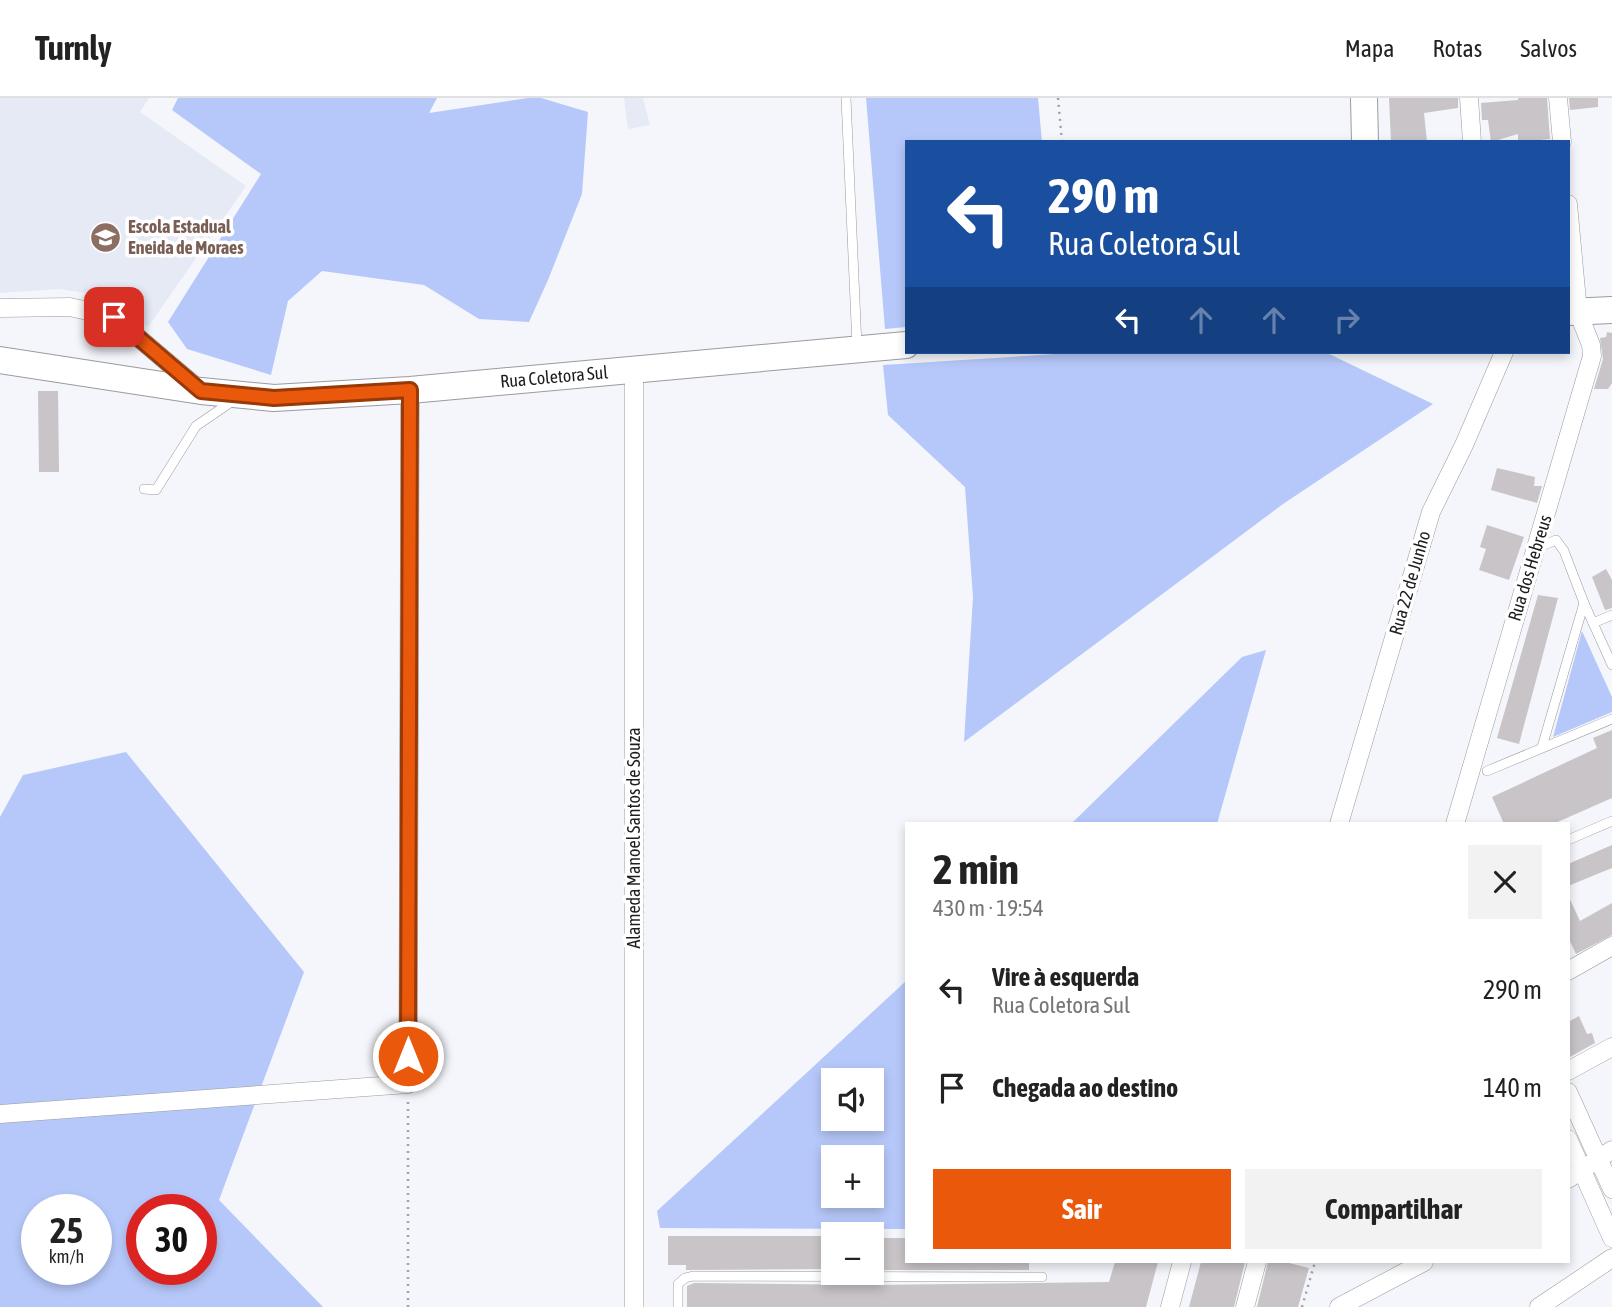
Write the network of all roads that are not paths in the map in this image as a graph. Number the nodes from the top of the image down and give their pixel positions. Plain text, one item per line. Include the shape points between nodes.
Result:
1 (846, 98) edge
2 (1364, 98) edge
3 (1469, 98) edge
4 (1558, 98) edge
5 (1366, 140) edge
6 (1472, 140) edge
7 (1562, 140) edge
8 (1570, 247) edge
9 (0, 308) edge
10 (1612, 310) edge
11 (1573, 312) edge
12 (905, 345) edge
13 (857, 348) junction
14 (1503, 354) edge
15 (0, 360) edge
16 (634, 370) junction
17 (410, 390) junction
18 (201, 391) junction
19 (242, 395) junction
20 (144, 489) dead end
21 (1537, 548) junction
22 (1584, 603) junction
23 (1612, 615) edge
24 (1593, 623) junction
25 (1612, 665) edge
26 (1612, 719) edge
27 (1542, 747) junction
28 (1487, 772) dead end
29 (1612, 821) edge
30 (1340, 822) edge
31 (1456, 822) edge
32 (1570, 839) edge
33 (1612, 946) edge
34 (1570, 970) edge
35 (1612, 1046) edge
36 (1570, 1070) edge
37 (1570, 1095) edge
38 (0, 1114) edge
39 (1570, 1149) edge
40 (1605, 1155) edge
41 (1575, 1175) edge
42 (1612, 1189) edge
43 (1612, 1238) edge
44 (1612, 1258) edge
45 (1182, 1263) edge
46 (1257, 1263) edge
47 (1415, 1265) edge
48 (1042, 1277) dead end
49 (634, 1307) edge
50 (678, 1307) edge
51 (1170, 1307) edge
52 (1245, 1307) edge
53 (1339, 1307) edge
54 (1539, 1307) edge

1 - 13 lane
2 - 5 street
3 - 6 street
4 - 7 street
8 - 11 street, Rua dos Hebreus
9 - 18 street via 70,307 114,317
10 - 11 street
11 - 21 street, Rua dos Hebreus via 1592,356
12 - 13 street, Rua Coletora Sul
13 - 16 street, Rua Coletora Sul
14 - 30 street, Rua 22 de Junho via 1431,512
15 - 18 street, Rua Coletora Sul
16 - 17 street, Rua Coletora Sul
16 - 49 street, Alameda Manoel Santos de Souza
17 - 19 street, Rua Coletora Sul via 274,398
17 - 38 street via 408,1084
18 - 19 street, Rua Coletora Sul
19 - 20 lane via 196,426 156,490
21 - 22 lane via 1556,540
21 - 31 street, Rua dos Hebreus
22 - 24 lane
22 - 27 lane
23 - 24 lane
24 - 25 lane
26 - 27 lane
27 - 28 lane
29 - 32 lane
33 - 34 street
35 - 36 street
37 - 40 street
39 - 41 street
40 - 41 street
40 - 42 street
41 - 43 street
44 - 54 street
45 - 51 street
46 - 52 street
47 - 53 street
48 - 50 lane via 693,1276 678,1284

